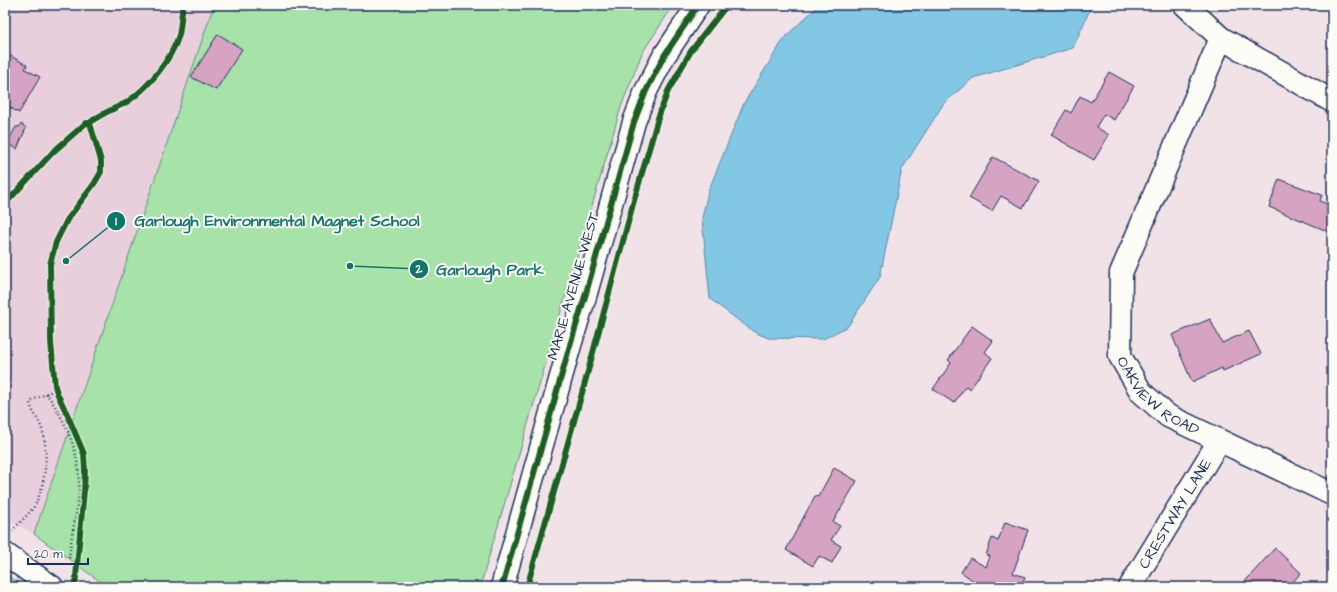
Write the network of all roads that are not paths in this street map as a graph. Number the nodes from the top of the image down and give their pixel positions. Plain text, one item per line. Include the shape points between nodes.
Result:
1 (698, 5) edge
2 (1185, 5) edge
3 (1221, 38) junction
4 (1332, 101) edge
5 (1219, 441) junction
6 (1332, 494) edge
7 (5, 554) edge
8 (52, 587) edge
9 (502, 587) edge
10 (1130, 587) edge

1 - 9 street, MARIE AVENUE WEST via 664,56 634,122
2 - 3 street
3 - 4 street
3 - 5 street, OAKVIEW ROAD via 1121,273 1120,356 1141,392 1168,416
5 - 6 street, OAKVIEW ROAD
5 - 10 street, CRESTWAY LANE
7 - 8 street

